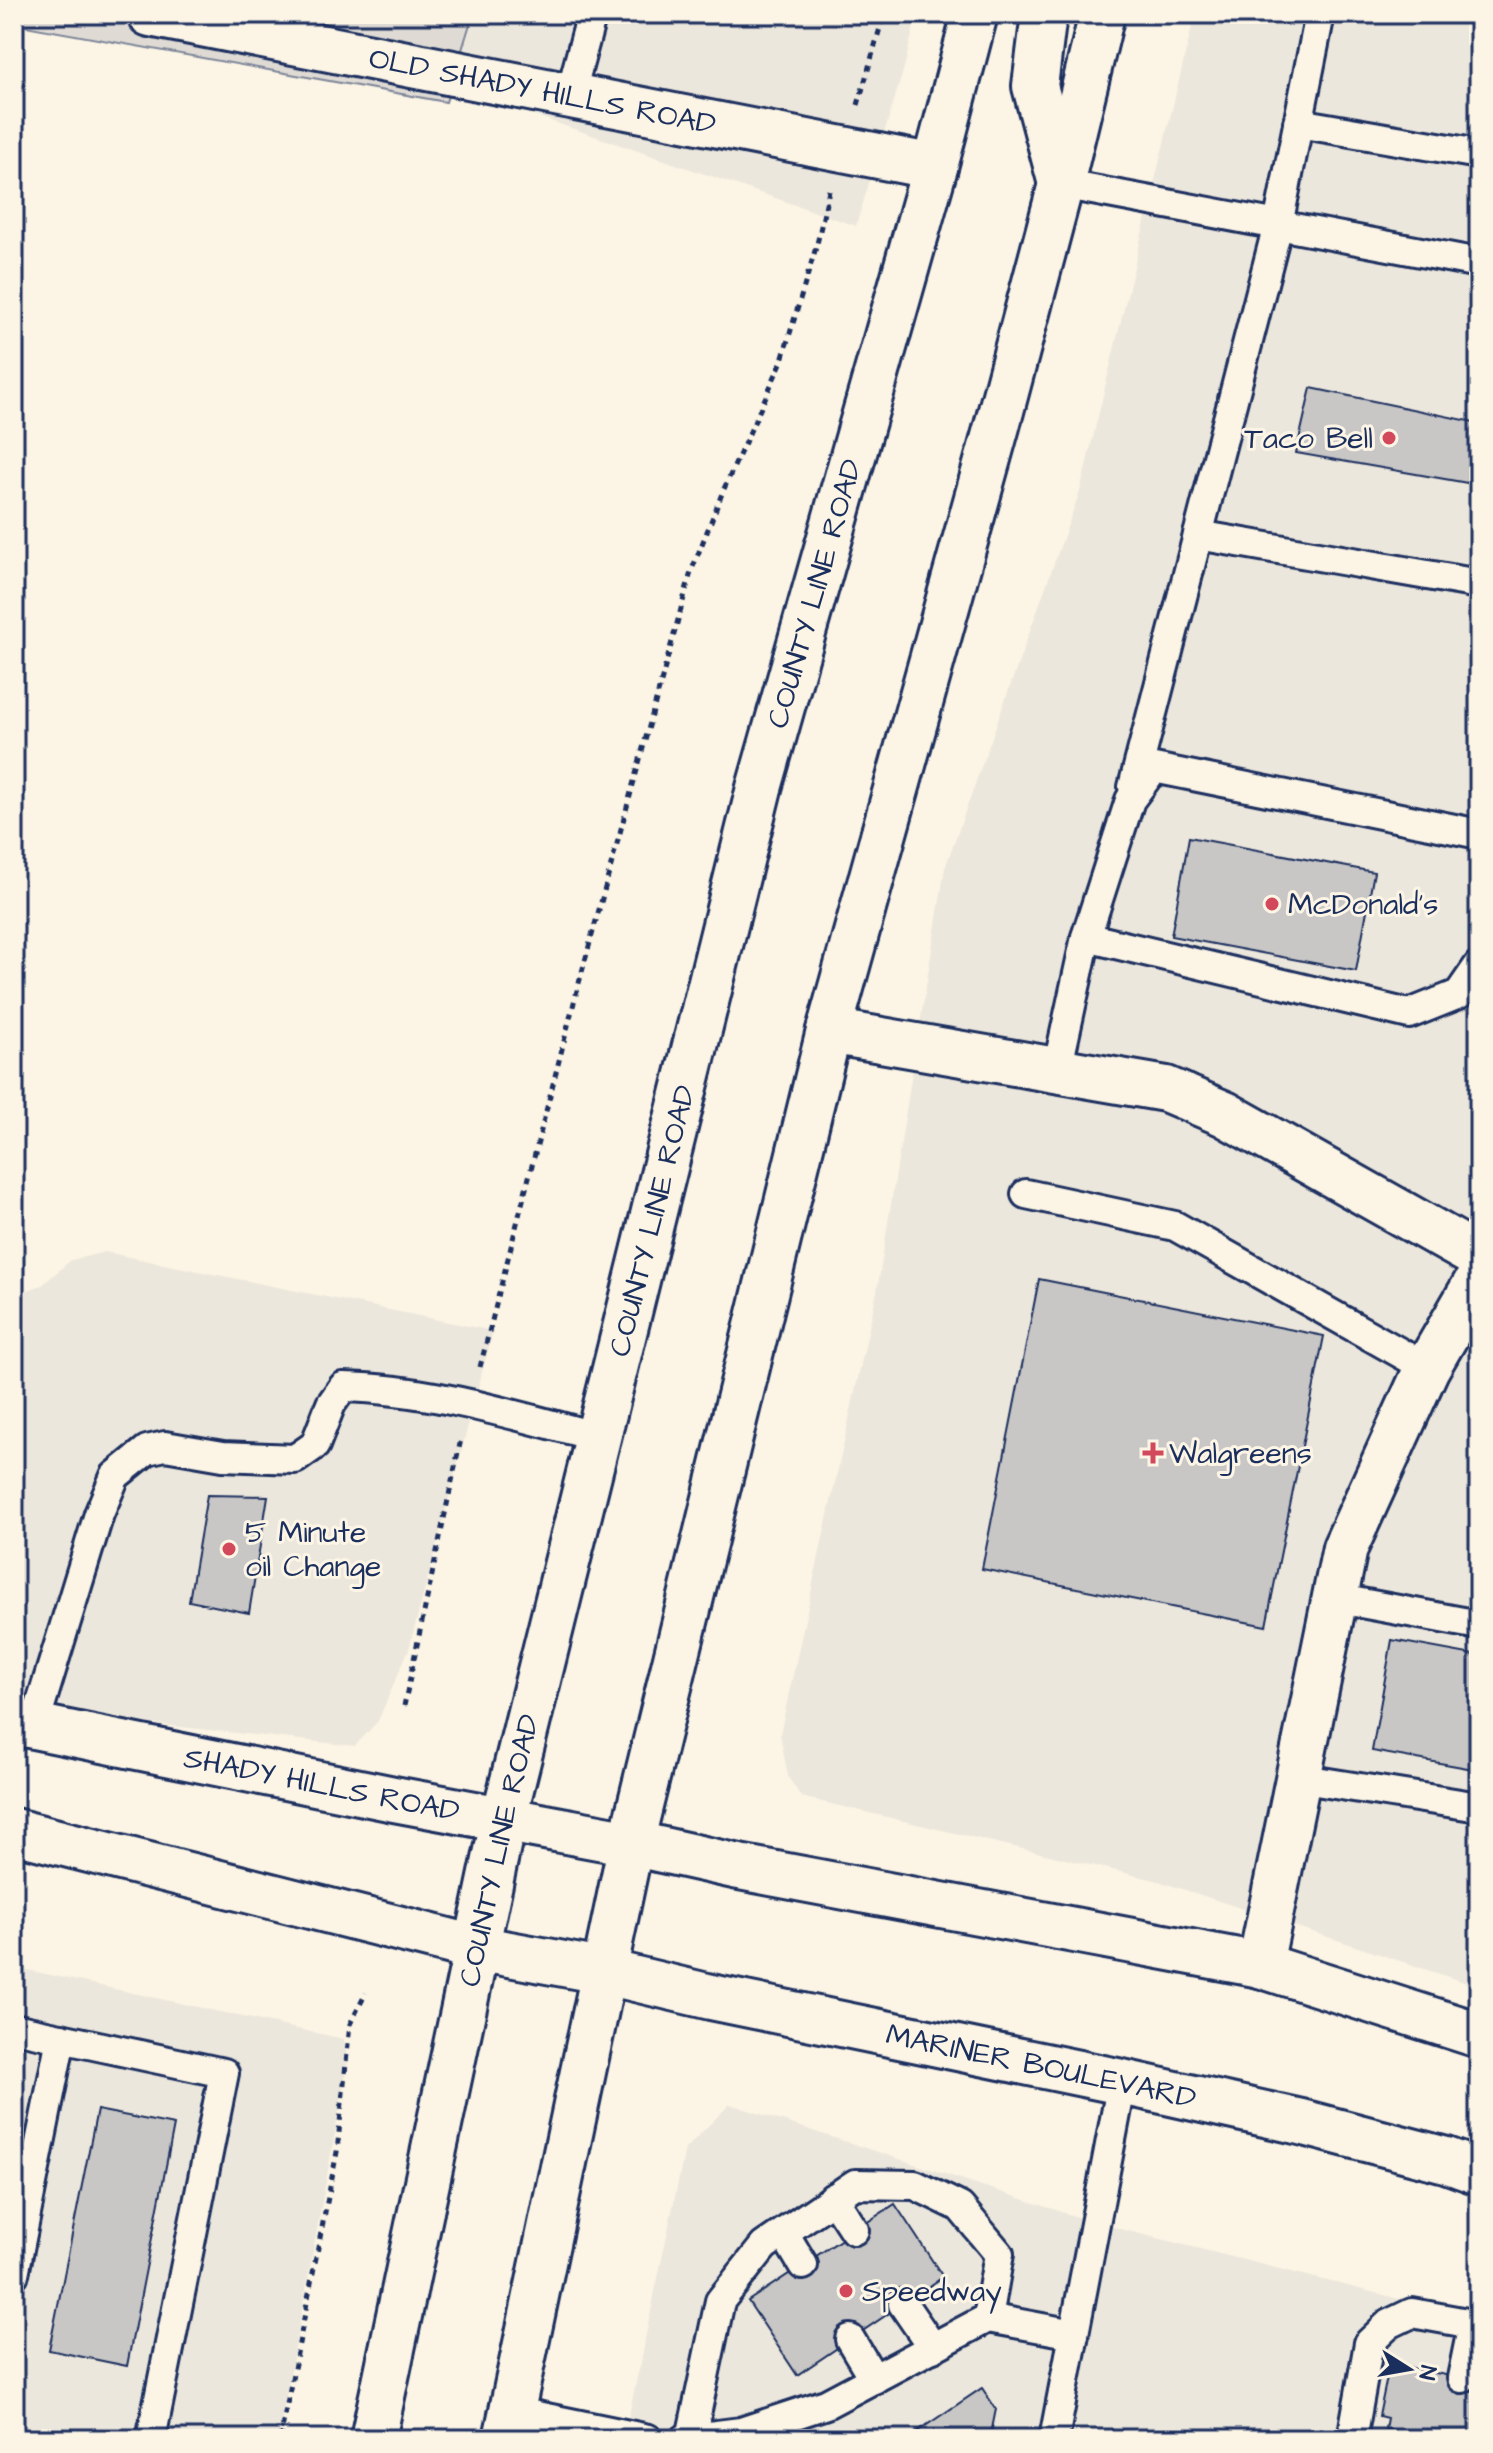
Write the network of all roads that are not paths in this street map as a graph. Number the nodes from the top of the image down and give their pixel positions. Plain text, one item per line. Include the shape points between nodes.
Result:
1 (150, 14) edge
2 (592, 14) edge
3 (975, 14) edge
4 (1044, 14) edge
5 (1102, 14) edge
6 (1320, 14) edge
7 (570, 96) junction
8 (1298, 123) junction
9 (1479, 154) edge
10 (935, 167) junction
11 (1061, 184) junction
12 (1278, 225) junction
13 (1479, 263) edge
14 (1198, 535) junction
15 (1479, 584) edge
16 (1130, 800) junction
17 (1479, 834) edge
18 (1086, 937) junction
19 (1479, 965) edge
20 (829, 1031) junction
21 (1057, 1070) junction
22 (1026, 1194) dead end
23 (1479, 1257) edge
24 (1479, 1278) edge
25 (1427, 1368) junction
26 (598, 1437) junction
27 (1334, 1598) junction
28 (1479, 1625) edge
29 (24, 1724) edge
30 (1297, 1778) junction
31 (1479, 1807) edge
32 (504, 1817) junction
33 (14, 1831) edge
34 (631, 1843) junction
35 (476, 1948) junction
36 (1260, 1965) junction
37 (602, 1971) junction
38 (14, 2028) edge
39 (1479, 2035) edge
40 (61, 2038) junction
41 (1122, 2082) junction
42 (1479, 2172) edge
43 (833, 2198) junction
44 (854, 2230) dead end
45 (784, 2233) junction
46 (803, 2265) dead end
47 (14, 2274) edge
48 (903, 2304) dead end
49 (988, 2318) junction
50 (1074, 2334) junction
51 (850, 2339) dead end
52 (933, 2348) junction
53 (1462, 2378) dead end
54 (874, 2379) junction
55 (509, 2425) edge
56 (151, 2439) edge
57 (373, 2439) edge
58 (648, 2439) edge
59 (688, 2439) edge
60 (1054, 2439) edge
61 (1352, 2439) edge

1 - 7 main road, OLD SHADY HILLS ROAD
2 - 7 lane
3 - 10 main road, COUNTY LINE ROAD
4 - 11 main road via 1035,86
5 - 11 main road
6 - 8 lane
7 - 10 main road, OLD SHADY HILLS ROAD
8 - 9 lane
8 - 12 lane
10 - 26 main road, COUNTY LINE ROAD via 759,788
11 - 12 lane
11 - 20 main road
12 - 13 lane
12 - 14 lane
14 - 15 lane
14 - 16 lane
16 - 17 lane via 1154,768
16 - 18 lane
18 - 19 lane via 1409,1014 1459,994
18 - 21 lane
20 - 21 main road
20 - 34 main road
21 - 23 main road via 1166,1089 1225,1114
22 - 25 lane via 1175,1226
24 - 25 main road
25 - 27 main road via 1345,1548
26 - 29 lane via 471,1403 343,1387 315,1445 295,1459 223,1456 165,1446 147,1450 115,1476
26 - 32 main road, COUNTY LINE ROAD
27 - 28 lane
27 - 30 main road
29 - 32 main road, SHADY HILLS ROAD
30 - 31 lane
30 - 36 main road
32 - 34 main road, SHADY HILLS ROAD
32 - 35 main road, COUNTY LINE ROAD
33 - 35 main road
34 - 36 main road
34 - 37 main road
35 - 37 main road
35 - 57 main road, COUNTY LINE ROAD
36 - 39 main road
37 - 41 main road, MARINER BOULEVARD
37 - 55 main road
38 - 40 lane
40 - 47 lane
40 - 56 lane via 224,2073
41 - 42 main road, MARINER BOULEVARD via 1301,2122
41 - 50 lane
43 - 44 lane
43 - 45 lane
43 - 49 lane via 855,2184 915,2185 960,2207 999,2254
45 - 46 lane
45 - 59 lane via 764,2246 720,2301
48 - 52 lane
49 - 50 lane
49 - 52 lane
50 - 60 lane
51 - 54 lane
52 - 54 lane
53 - 61 lane via 1473,2324 1412,2313 1389,2324 1369,2343
54 - 59 lane via 798,2414 741,2432
55 - 58 lane

